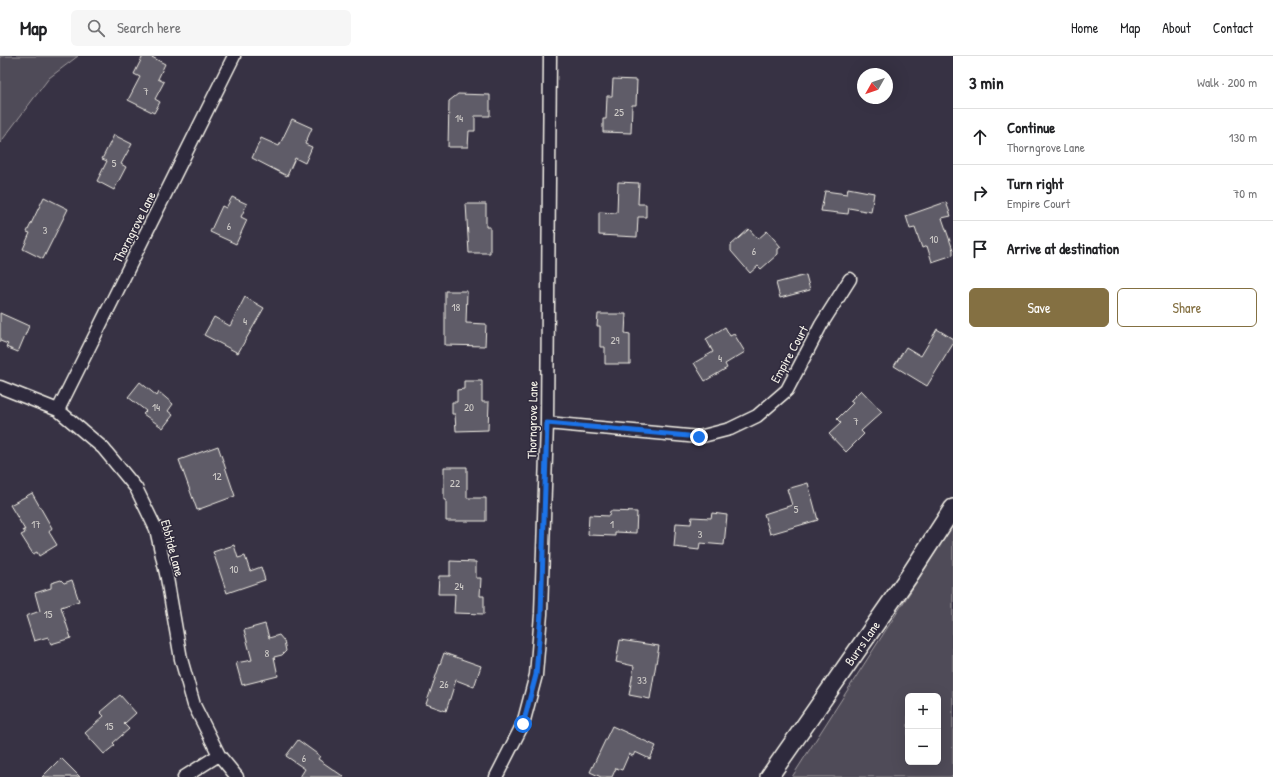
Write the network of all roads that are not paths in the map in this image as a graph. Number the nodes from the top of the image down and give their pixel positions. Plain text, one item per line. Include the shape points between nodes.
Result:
1 (234, 56) edge
2 (550, 56) edge
3 (850, 279) dead end
4 (0, 387) edge
5 (58, 410) junction
6 (547, 423) junction
7 (953, 508) edge
8 (218, 755) junction
9 (184, 777) edge
10 (237, 777) edge
11 (496, 777) edge
12 (769, 777) edge

1 - 5 street, Thorngrove Lane
2 - 6 street, Thorngrove Lane
3 - 6 street, Empire Court via 821,325 787,390 757,416 730,429 699,437
4 - 5 street, Ebbtide Lane
5 - 8 street, Ebbtide Lane via 103,448 136,488 156,529 181,659 194,705
6 - 11 street, Thorngrove Lane via 541,614 536,675 523,724
7 - 12 street, Burrs Lane via 909,576
8 - 9 street
8 - 10 street, Ebbtide Lane

